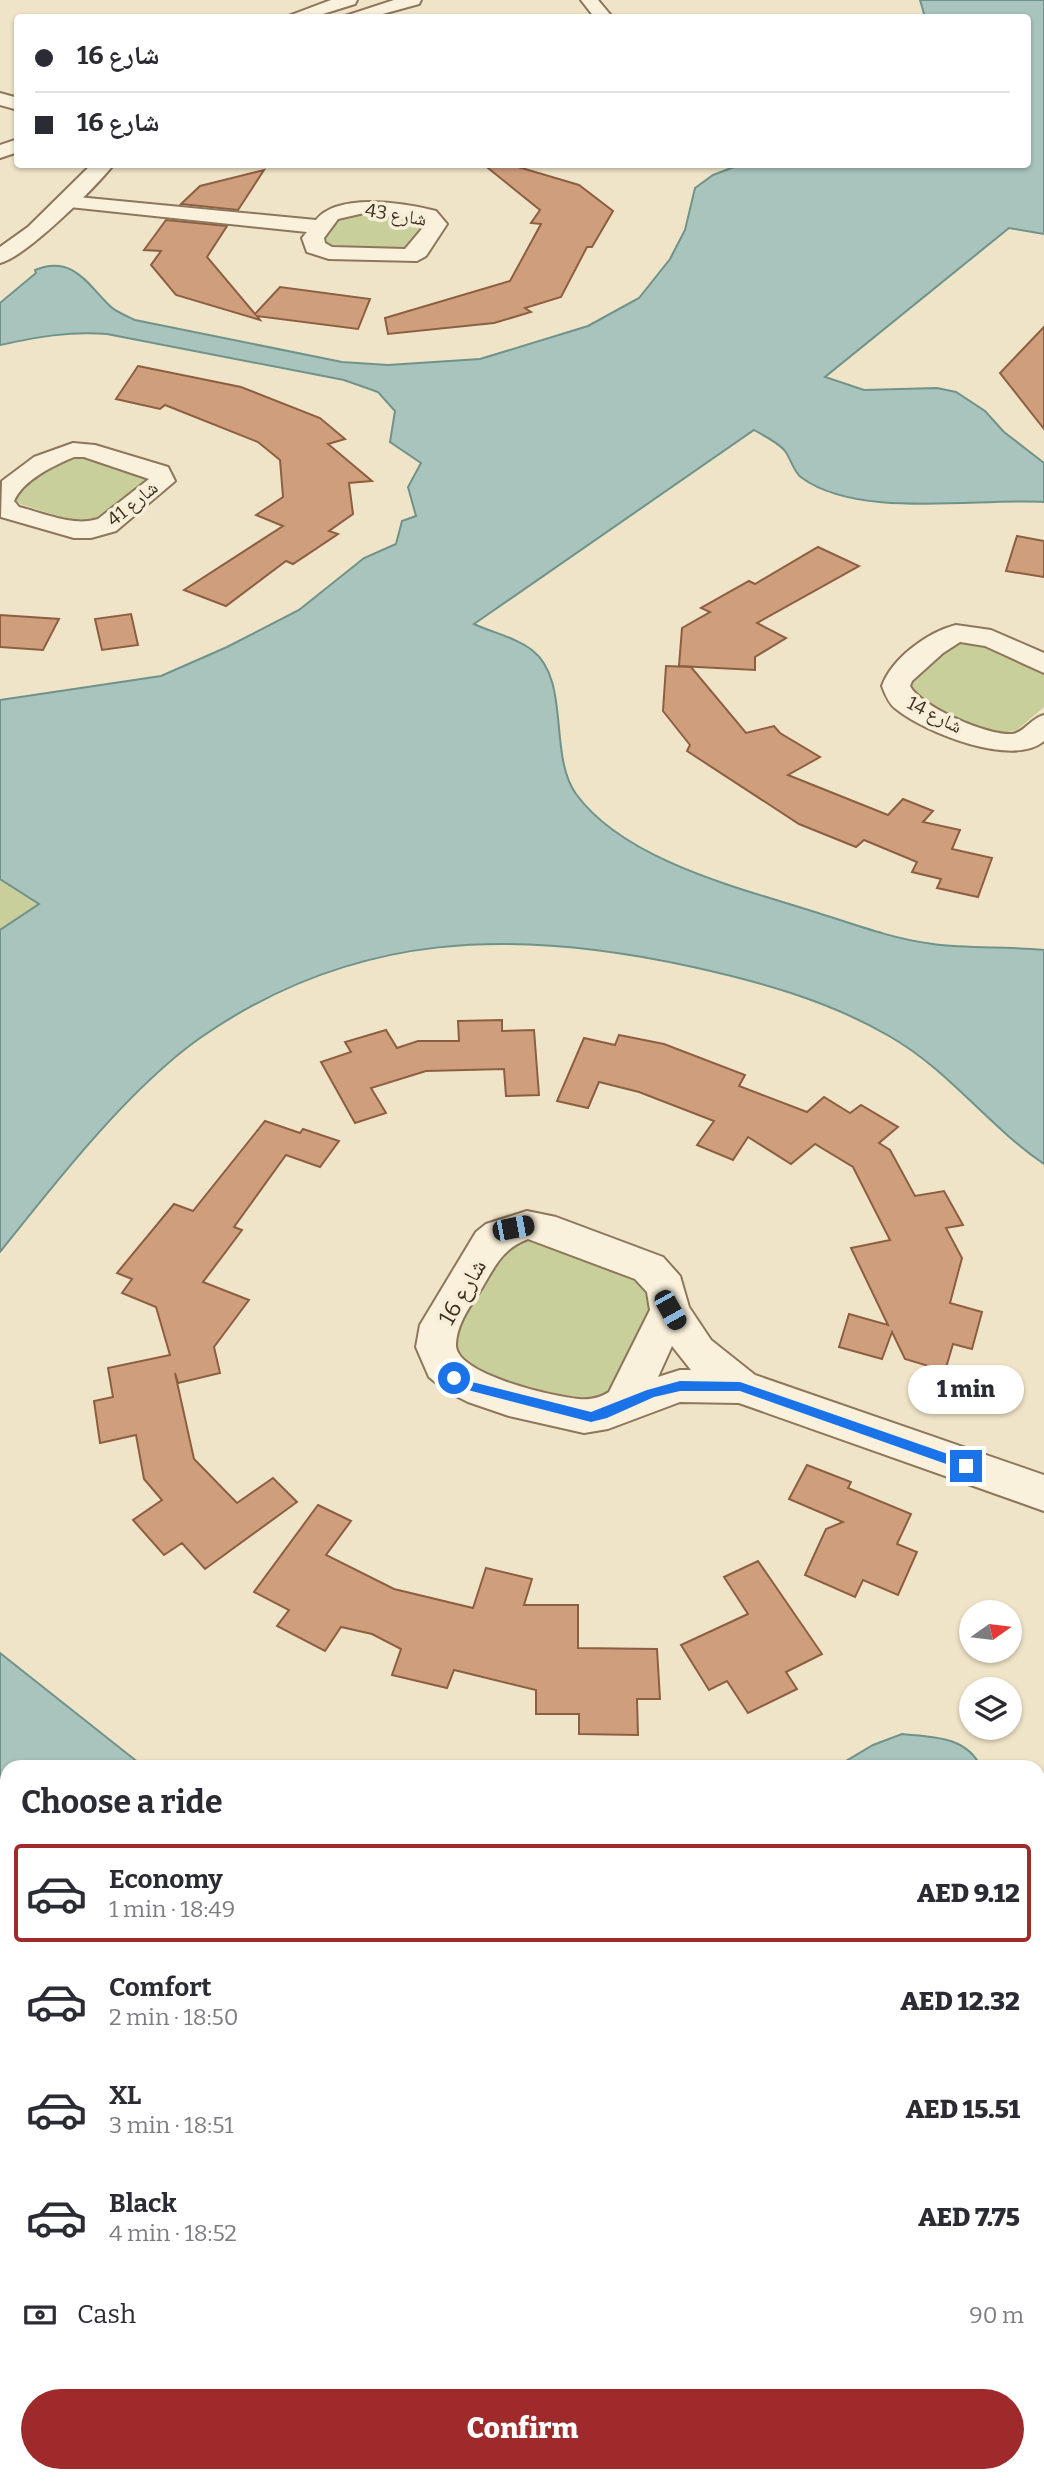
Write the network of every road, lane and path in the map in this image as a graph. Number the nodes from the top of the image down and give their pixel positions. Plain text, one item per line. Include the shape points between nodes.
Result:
1 (413, 0) edge
2 (589, 0) edge
3 (341, 7) edge
4 (309, 14) edge
5 (601, 14) edge
6 (87, 168) edge
7 (100, 168) edge
8 (82, 186) junction
9 (67, 202) junction
10 (322, 227) junction
11 (0, 257) edge
12 (50, 457) junction
13 (0, 461) edge
14 (2, 488) edge
15 (1044, 664) edge
16 (1039, 733) edge
17 (670, 1310) junction
18 (740, 1387) junction
19 (624, 1404) junction
20 (1044, 1493) edge

1 - 3 street
2 - 5 street
3 - 4 street
6 - 8 street
7 - 8 street
8 - 9 street
9 - 10 street
9 - 11 street
10 - 10 street, شارع 43 via 312,243 321,250 402,257 418,251 437,221 422,214 354,208 331,215
12 - 13 street, شارع 41
12 - 14 street, شارع 41
12 - 14 street, شارع 41 via 86,450 159,472 162,481 107,525 82,530 10,512 1,502
15 - 16 street, شارع 14 via 980,636 961,633 944,638 899,678 896,686 904,702 914,708 988,740 1009,743
17 - 18 street, شارع 16 via 697,1351
17 - 19 street
17 - 19 street, شارع 16 via 666,1287 649,1268 527,1225 490,1242 440,1327 438,1354 443,1367 468,1386 577,1416 603,1415
18 - 19 street, شارع 16 via 680,1386
18 - 20 street, شارع 16

